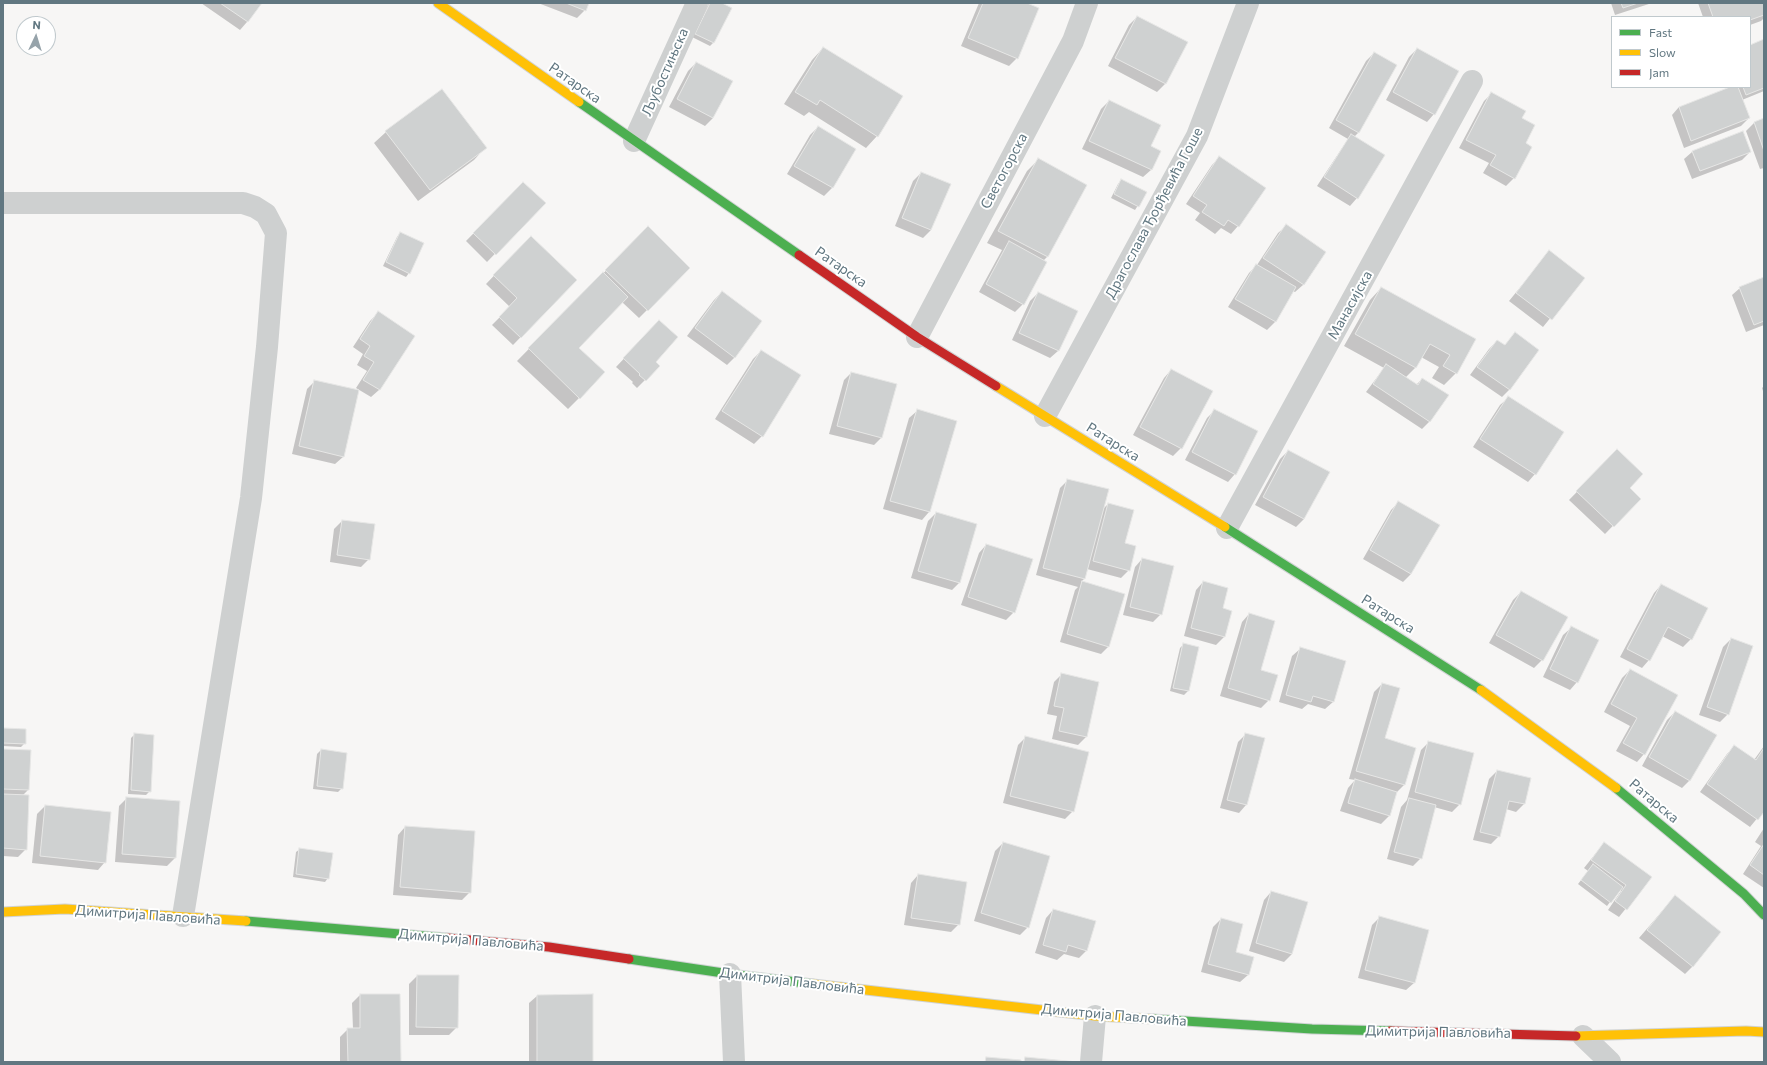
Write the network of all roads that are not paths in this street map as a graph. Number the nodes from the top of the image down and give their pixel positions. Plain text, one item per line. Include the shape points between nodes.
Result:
1 (438, 3) edge
2 (697, 3) edge
3 (1087, 3) edge
4 (1248, 3) edge
5 (1472, 81) dead end
6 (634, 141) junction
7 (3, 203) edge
8 (917, 337) junction
9 (1045, 416) junction
10 (1227, 528) junction
11 (3, 912) edge
12 (182, 916) junction
13 (1764, 916) edge
14 (730, 974) junction
15 (1095, 1016) junction
16 (1764, 1032) edge
17 (1583, 1036) junction
18 (734, 1062) edge
19 (1091, 1062) edge
20 (1610, 1062) edge

1 - 6 street, Ратарска
2 - 6 street, Љубостињска
3 - 8 street, Светогорска via 1073,41
4 - 9 street, Драгослава Ђорђевића Гоше via 1197,136
5 - 10 street, Манасијска
6 - 8 street, Ратарска
7 - 12 street via 243,203 266,214 276,233 251,498
8 - 9 street, Ратарска
9 - 10 street, Ратарска
10 - 13 street, Ратарска via 1468,680 1600,775 1744,894
11 - 12 street, Димитрија Павловића via 65,909
12 - 14 street, Димитрија Павловића via 549,947
14 - 15 street, Димитрија Павловића
14 - 18 street
15 - 17 street, Димитрија Павловића via 1312,1029
15 - 19 street
16 - 17 street, Димитрија Павловића via 1746,1030
17 - 20 street

